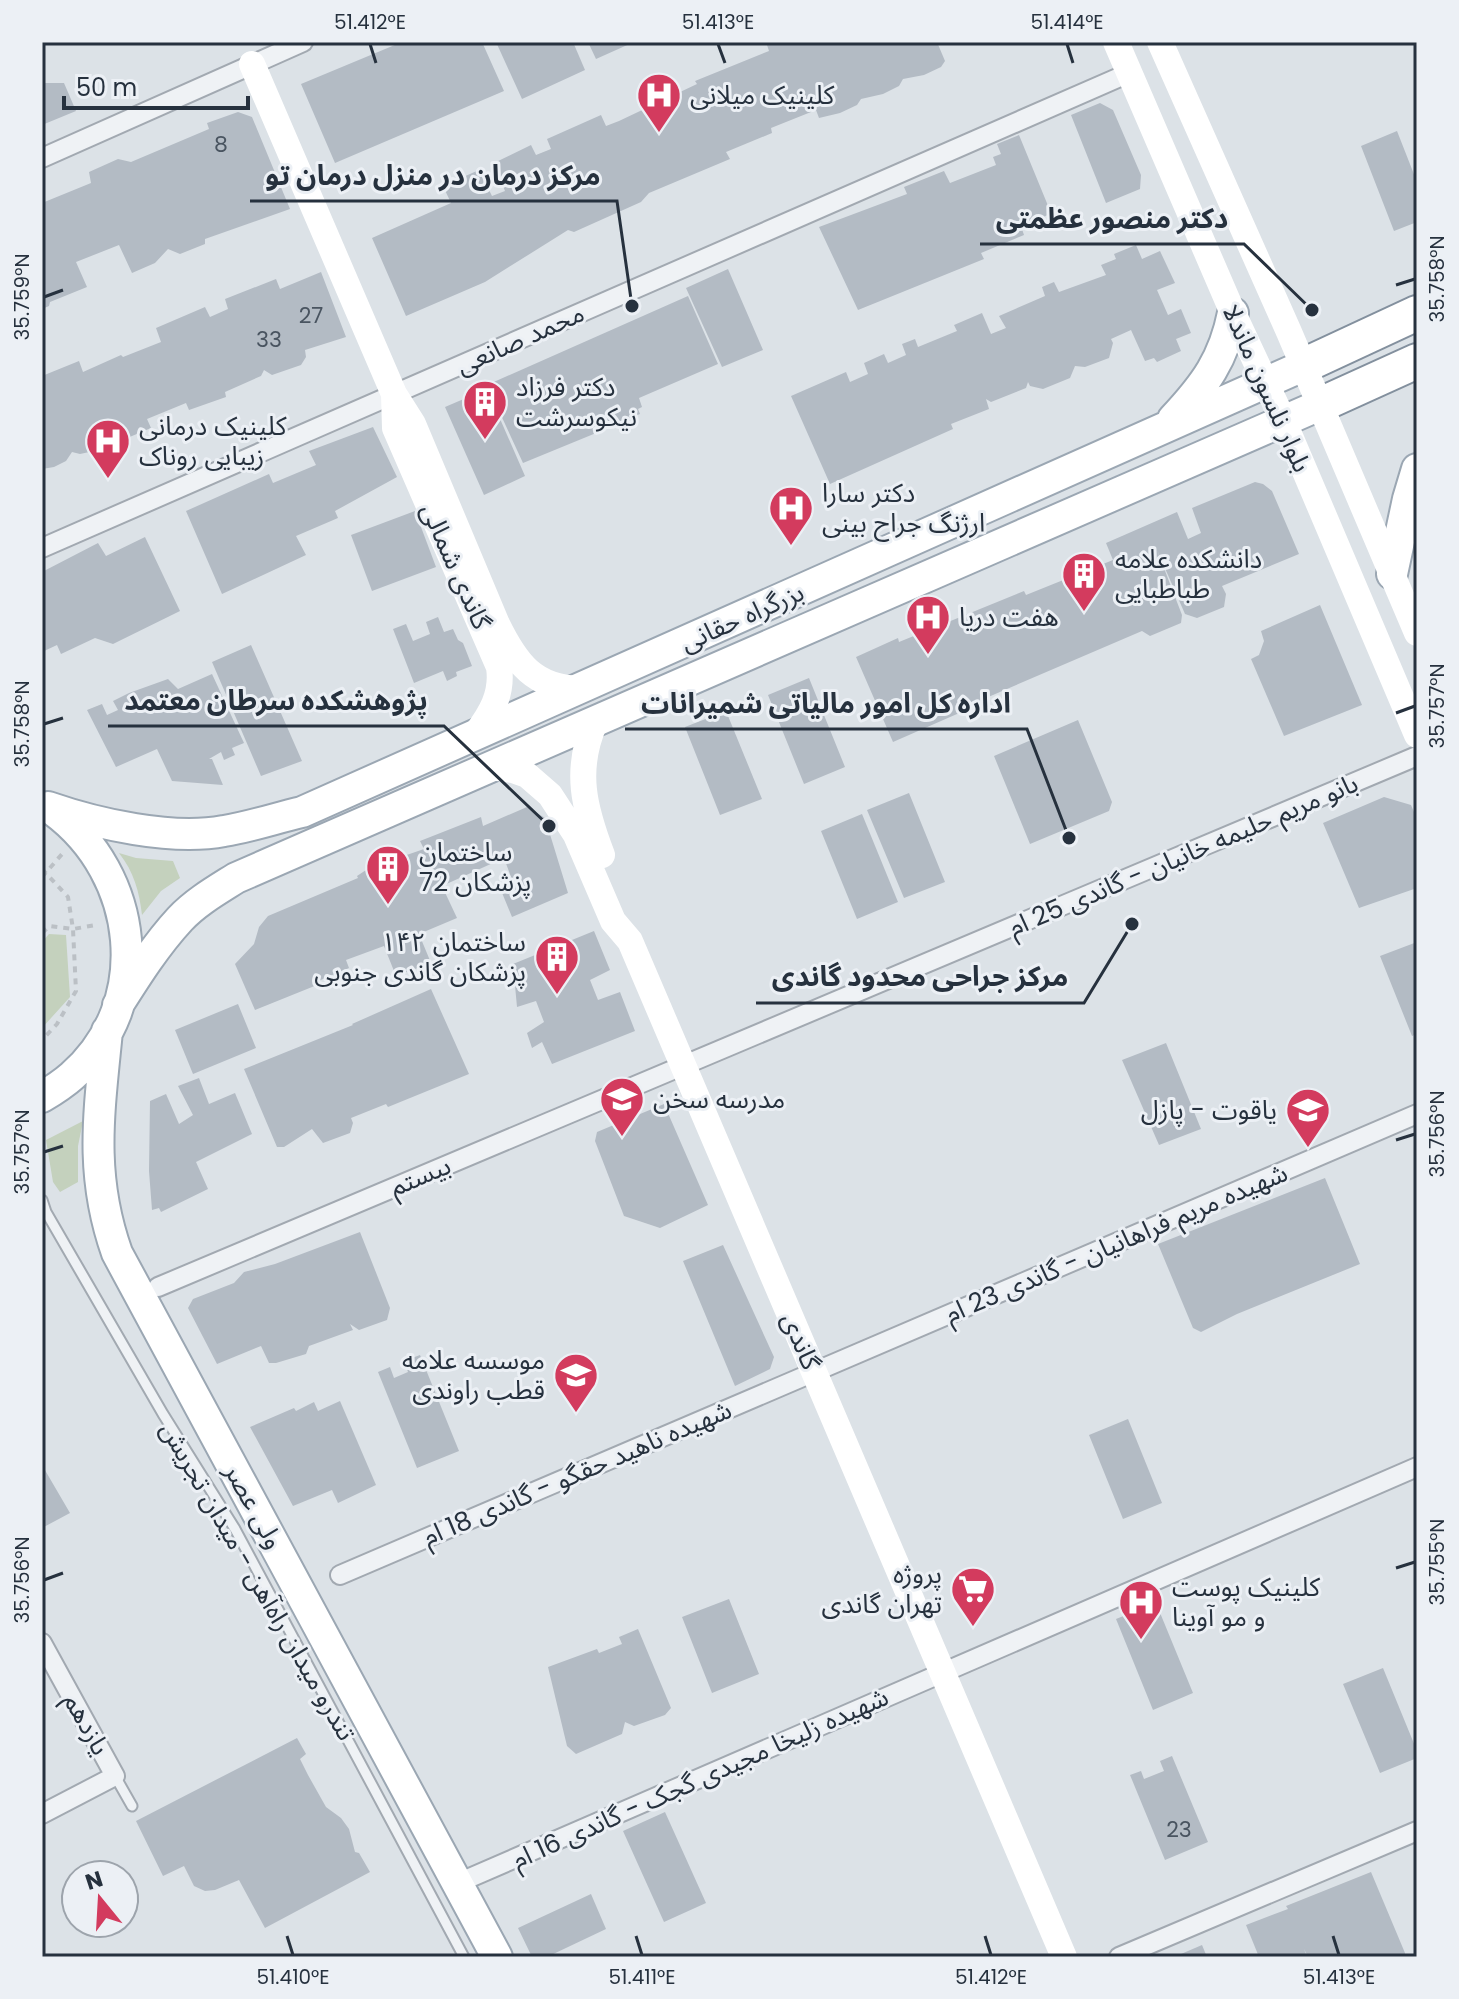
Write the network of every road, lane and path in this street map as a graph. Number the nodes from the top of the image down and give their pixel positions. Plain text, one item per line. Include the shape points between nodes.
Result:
1 (303, 42) edge
2 (1116, 42) edge
3 (1166, 44) edge
4 (252, 64) junction
5 (1129, 73) junction
6 (42, 158) edge
7 (1233, 313) junction
8 (1417, 313) edge
9 (1417, 361) edge
10 (1303, 366) junction
11 (1265, 382) junction
12 (394, 394) junction
13 (1320, 405) junction
14 (1284, 422) junction
15 (1163, 429) junction
16 (1417, 469) edge
17 (42, 548) edge
18 (1392, 574) junction
19 (1417, 633) edge
20 (580, 689) junction
21 (595, 722) junction
22 (475, 735) junction
23 (1417, 735) edge
24 (1417, 756) edge
25 (491, 767) junction
26 (45, 805) edge
27 (42, 869) edge
28 (124, 921) junction
29 (73, 929) junction
30 (42, 933) edge
31 (630, 941) junction
32 (112, 1018) junction
33 (42, 1040) edge
34 (683, 1065) junction
35 (42, 1097) edge
36 (1417, 1114) edge
37 (42, 1200) edge
38 (44, 1212) edge
39 (158, 1287) dead end
40 (814, 1372) junction
41 (1417, 1467) edge
42 (340, 1575) dead end
43 (42, 1643) edge
44 (942, 1673) junction
45 (115, 1776) junction
46 (132, 1806) dead end
47 (42, 1814) edge
48 (1417, 1831) edge
49 (458, 1883) junction
50 (464, 1957) edge
51 (497, 1957) edge
52 (1064, 1957) edge
53 (1119, 1957) edge

1 - 4 street
2 - 5 main road, بلوار نلسون ماندلا
3 - 10 main road, بلوار نلسون ماندلا
4 - 6 street
4 - 12 main road, گاندی شمالی
5 - 7 main road, بلوار نلسون ماندلا
5 - 12 street, محمد صانعی
7 - 11 main road, بلوار نلسون ماندلا
7 - 15 main road via 1214,369
8 - 10 highway, بزرگراه حقانی
9 - 13 highway, بزرگراه حقانی
10 - 11 main road, بزرگراه حقانی
10 - 13 main road, بلوار نلسون ماندلا
11 - 14 main road, بلوار نلسون ماندلا
11 - 15 main road, بزرگراه حقانی
12 - 17 street, محمد صانعی
12 - 20 main road, گاندی شمالی via 413,424 512,651 541,681
12 - 22 main road, گاندی شمالی via 395,428 499,667 501,686 491,714
13 - 14 main road, بزرگراه حقانی
13 - 18 main road, بلوار نلسون ماندلا
14 - 21 main road, بزرگراه حقانی
14 - 23 main road, بلوار نلسون ماندلا
15 - 20 main road, بزرگراه حقانی
16 - 18 main road
18 - 19 main road, بلوار نلسون ماندلا
20 - 22 main road, بزرگراه حقانی
21 - 25 main road, بزرگراه حقانی
21 - 31 main road via 583,757 586,806 626,914
22 - 26 main road, بزرگراه حقانی via 302,812 222,832 125,826
24 - 34 street, بانو مریم حلیمه خانیان - گاندی 25 ام
25 - 31 main road, گاندی via 527,775 550,795 576,835 613,921
25 - 32 main road, بزرگراه حقانی via 236,878 203,899 149,958
26 - 28 main road, ولی عصر via 97,853
27 - 29 path via 68,897
28 - 29 path
28 - 32 main road, ولی عصر via 125,978
29 - 30 path via 50,926
29 - 33 path via 76,991
31 - 34 main road, گاندی
32 - 35 main road, بزرگراه حقانی via 72,1077
32 - 49 main road, ولی عصر via 97,1156 117,1253
34 - 39 street, بیستم
34 - 40 main road, گاندی
36 - 40 street, شهیده مریم فراهانیان - گاندی 23 ام
37 - 38 lane, تندرو میدان راه‌آهن - میدان تجریش
38 - 50 lane, تندرو میدان راه‌آهن - میدان تجریش via 235,1529
40 - 42 street, شهیده ناهید حقگو - گاندی 18 ام
40 - 44 main road, گاندی
41 - 44 street, شهیده زلیخا مجیدی گجک - گاندی 16 ام
43 - 45 street, یازدهم
44 - 49 street, شهیده زلیخا مجیدی گجک - گاندی 16 ام
44 - 52 main road, گاندی
45 - 46 lane
45 - 47 street, یازدهم
48 - 53 street
49 - 51 main road, ولی عصر

